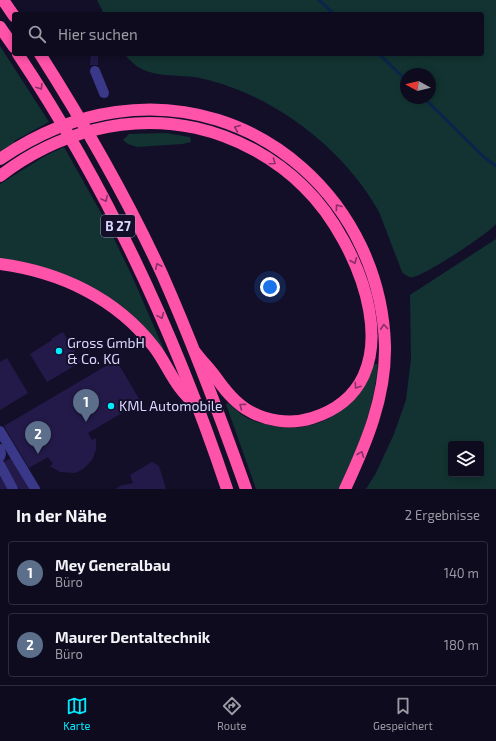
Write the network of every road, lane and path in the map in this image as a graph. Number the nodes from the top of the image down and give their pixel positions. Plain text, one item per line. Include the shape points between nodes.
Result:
1 (2, 0) edge
2 (12, 13) edge
3 (0, 26) edge
4 (12, 44) edge
5 (19, 56) edge
6 (41, 56) edge
7 (95, 71) dead end
8 (104, 93) dead end
9 (0, 160) edge
10 (0, 176) edge
11 (0, 264) edge
12 (196, 353) junction
13 (198, 408) junction
14 (0, 431) edge
15 (0, 449) edge
16 (0, 457) edge
17 (0, 465) edge
18 (13, 489) edge
19 (35, 489) edge
20 (227, 489) edge
21 (246, 489) edge
22 (345, 489) edge

1 - 2 highway
3 - 4 highway
5 -> 13 highway, B 27 via 68,132 123,236 160,315
12 -> 6 highway, B 27 via 161,273 122,195 84,125
7 - 8 lane
22 -> 9 highway via 366,441 378,403 383,378 384,323 368,259 354,230 332,198 313,178 289,157 253,135 222,122 185,113 148,110 123,111 71,122 24,144
10 -> 12 highway via 45,147 76,134 130,123 159,123 205,130 240,143 282,168 305,187 330,216 347,245 362,280 369,312 371,347 366,369 359,384 345,400 322,415 296,421 276,420 256,415 232,398
11 - 13 highway via 46,273 72,283 101,299 140,332 164,362 180,389
12 - 21 highway, B 27
13 - 20 highway, B 27
14 - 19 lane
15 - 16 lane
17 - 18 lane

